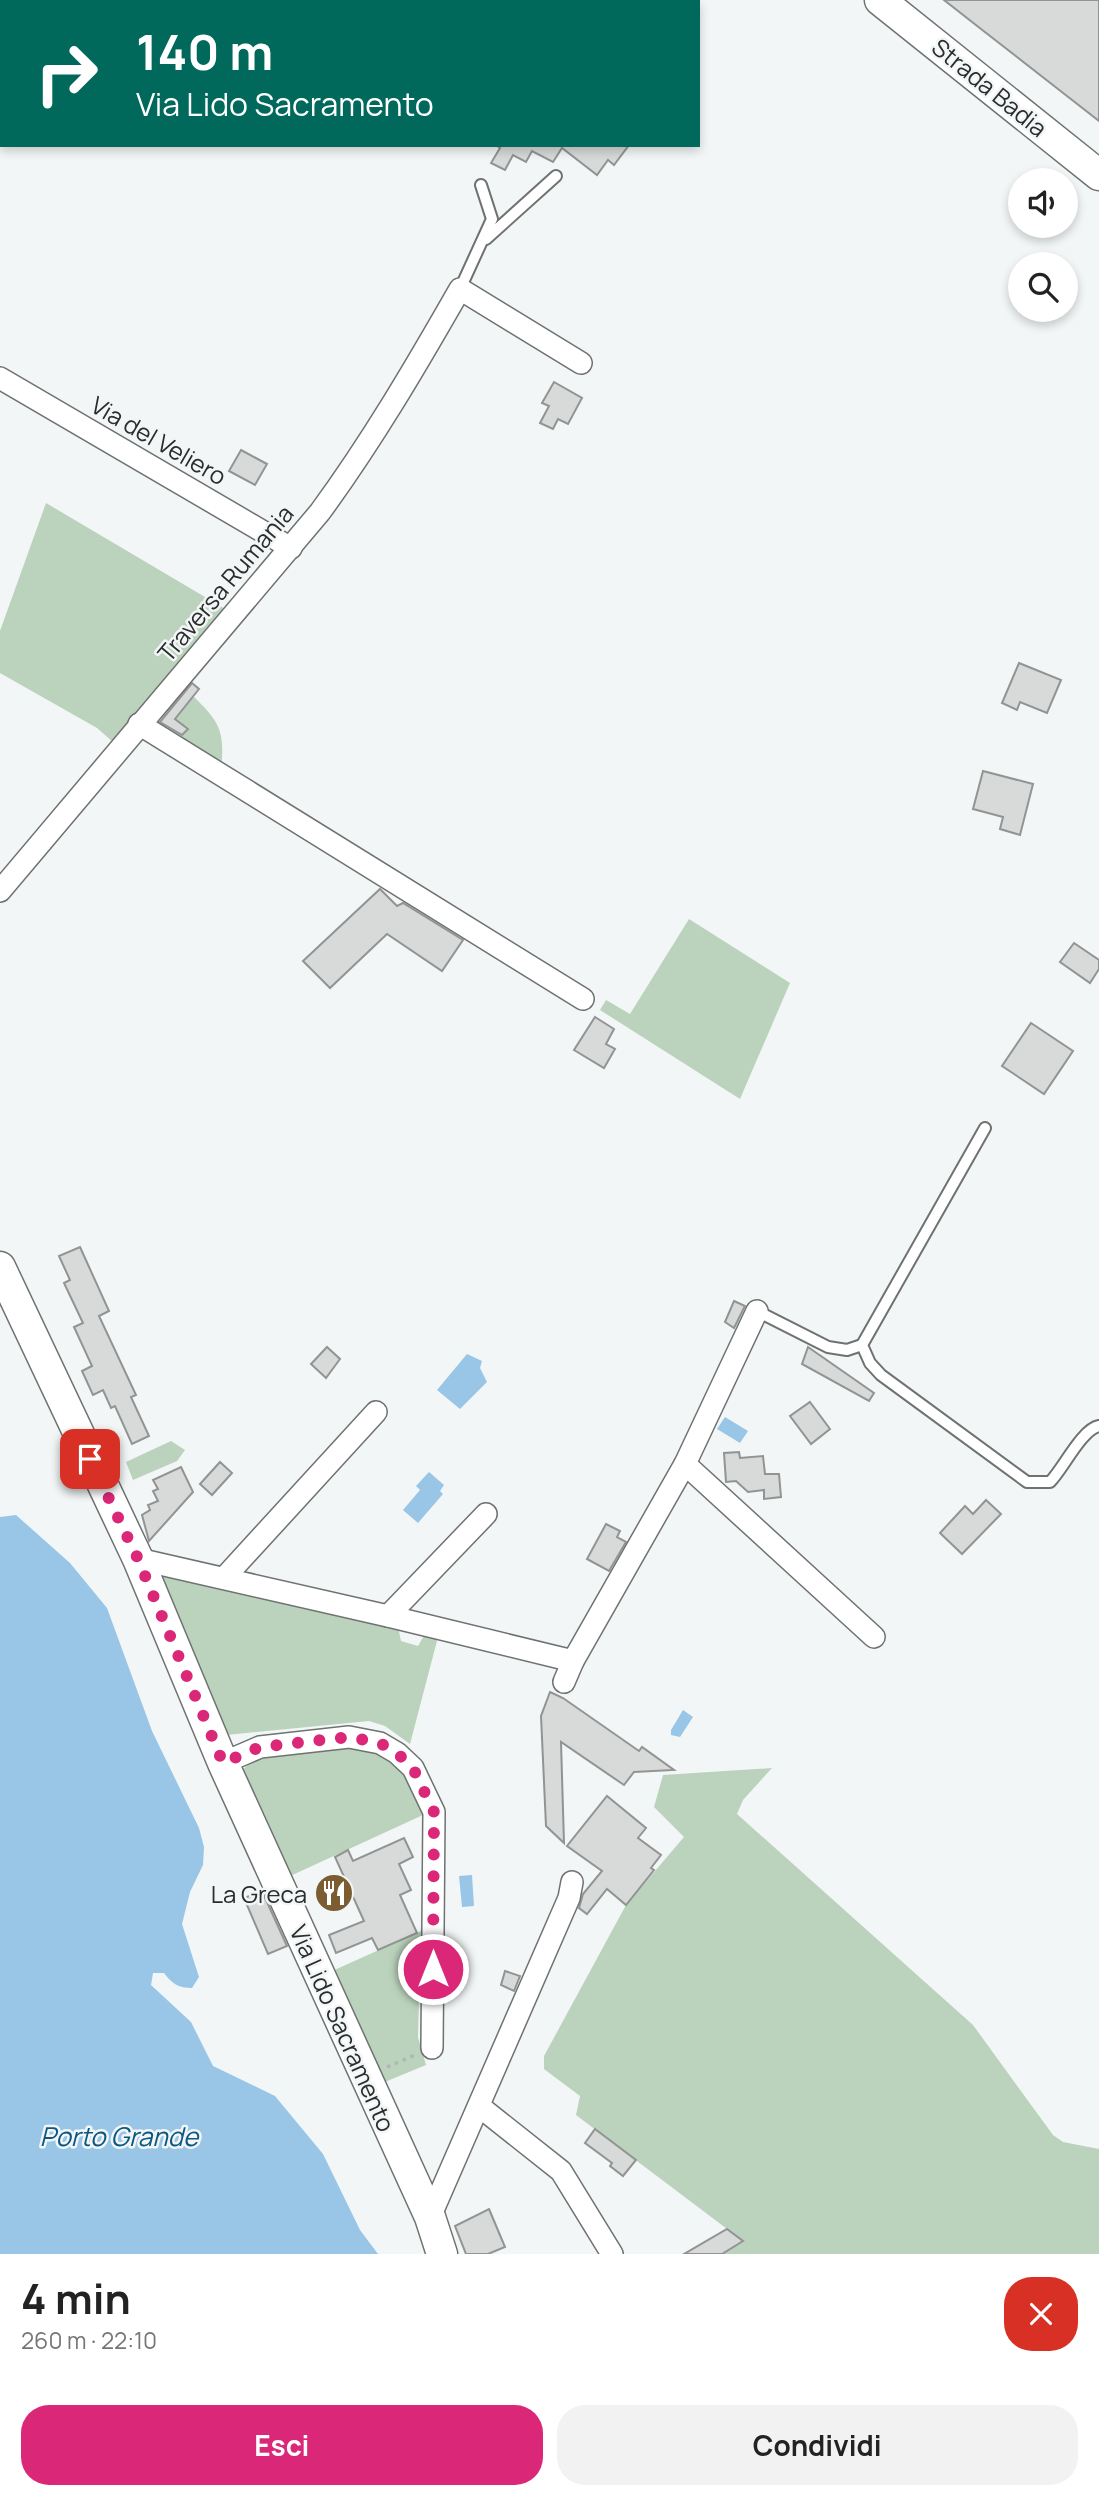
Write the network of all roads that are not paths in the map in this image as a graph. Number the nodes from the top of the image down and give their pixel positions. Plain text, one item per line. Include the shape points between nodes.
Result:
1 (880, 0) edge
2 (1099, 174) edge
3 (556, 176) dead end
4 (481, 185) dead end
5 (484, 240) junction
6 (460, 289) junction
7 (580, 363) dead end
8 (0, 378) edge
9 (291, 548) junction
10 (139, 724) junction
11 (0, 891) edge
12 (583, 999) dead end
13 (985, 1128) dead end
14 (0, 1267) edge
15 (757, 1311) joint
16 (862, 1345) junction
17 (376, 1412) dead end
18 (1099, 1426) edge
19 (685, 1464) junction
20 (486, 1514) dead end
21 (138, 1559) junction
22 (224, 1578) junction
23 (388, 1616) junction
24 (874, 1637) dead end
25 (573, 1661) junction
26 (564, 1682) dead end
27 (223, 1763) junction
28 (572, 1882) dead end
29 (432, 2048) road end
30 (479, 2106) junction
31 (430, 2217) junction
32 (442, 2254) edge
33 (612, 2254) edge

1 - 2 street, Strada Badia
3 - 5 lane
4 - 5 lane via 492,219
5 - 6 lane
6 - 7 street
6 - 9 street, Traversa Rumania via 384,419
8 - 9 street, Via del Veliero
9 - 10 street, Traversa Rumania
10 - 11 street, Traversa Rumania
10 - 12 street
13 - 16 lane
14 - 21 street, Via Lido Sacramento
15 - 16 lane via 828,1347 846,1350
15 - 19 street
16 - 18 lane via 881,1375 1027,1482 1050,1482 1084,1437
17 - 22 street
19 - 24 street
19 - 25 street
20 - 23 street
21 - 22 street
21 - 27 street, Via Lido Sacramento
22 - 23 street
23 - 25 street
25 - 26 street
27 - 29 street via 260,1747 349,1737 380,1743 413,1768 434,1812
27 - 31 street, Via Lido Sacramento
28 - 30 street
30 - 31 street
30 - 33 street via 561,2171
31 - 32 street, Via Lido Sacramento

